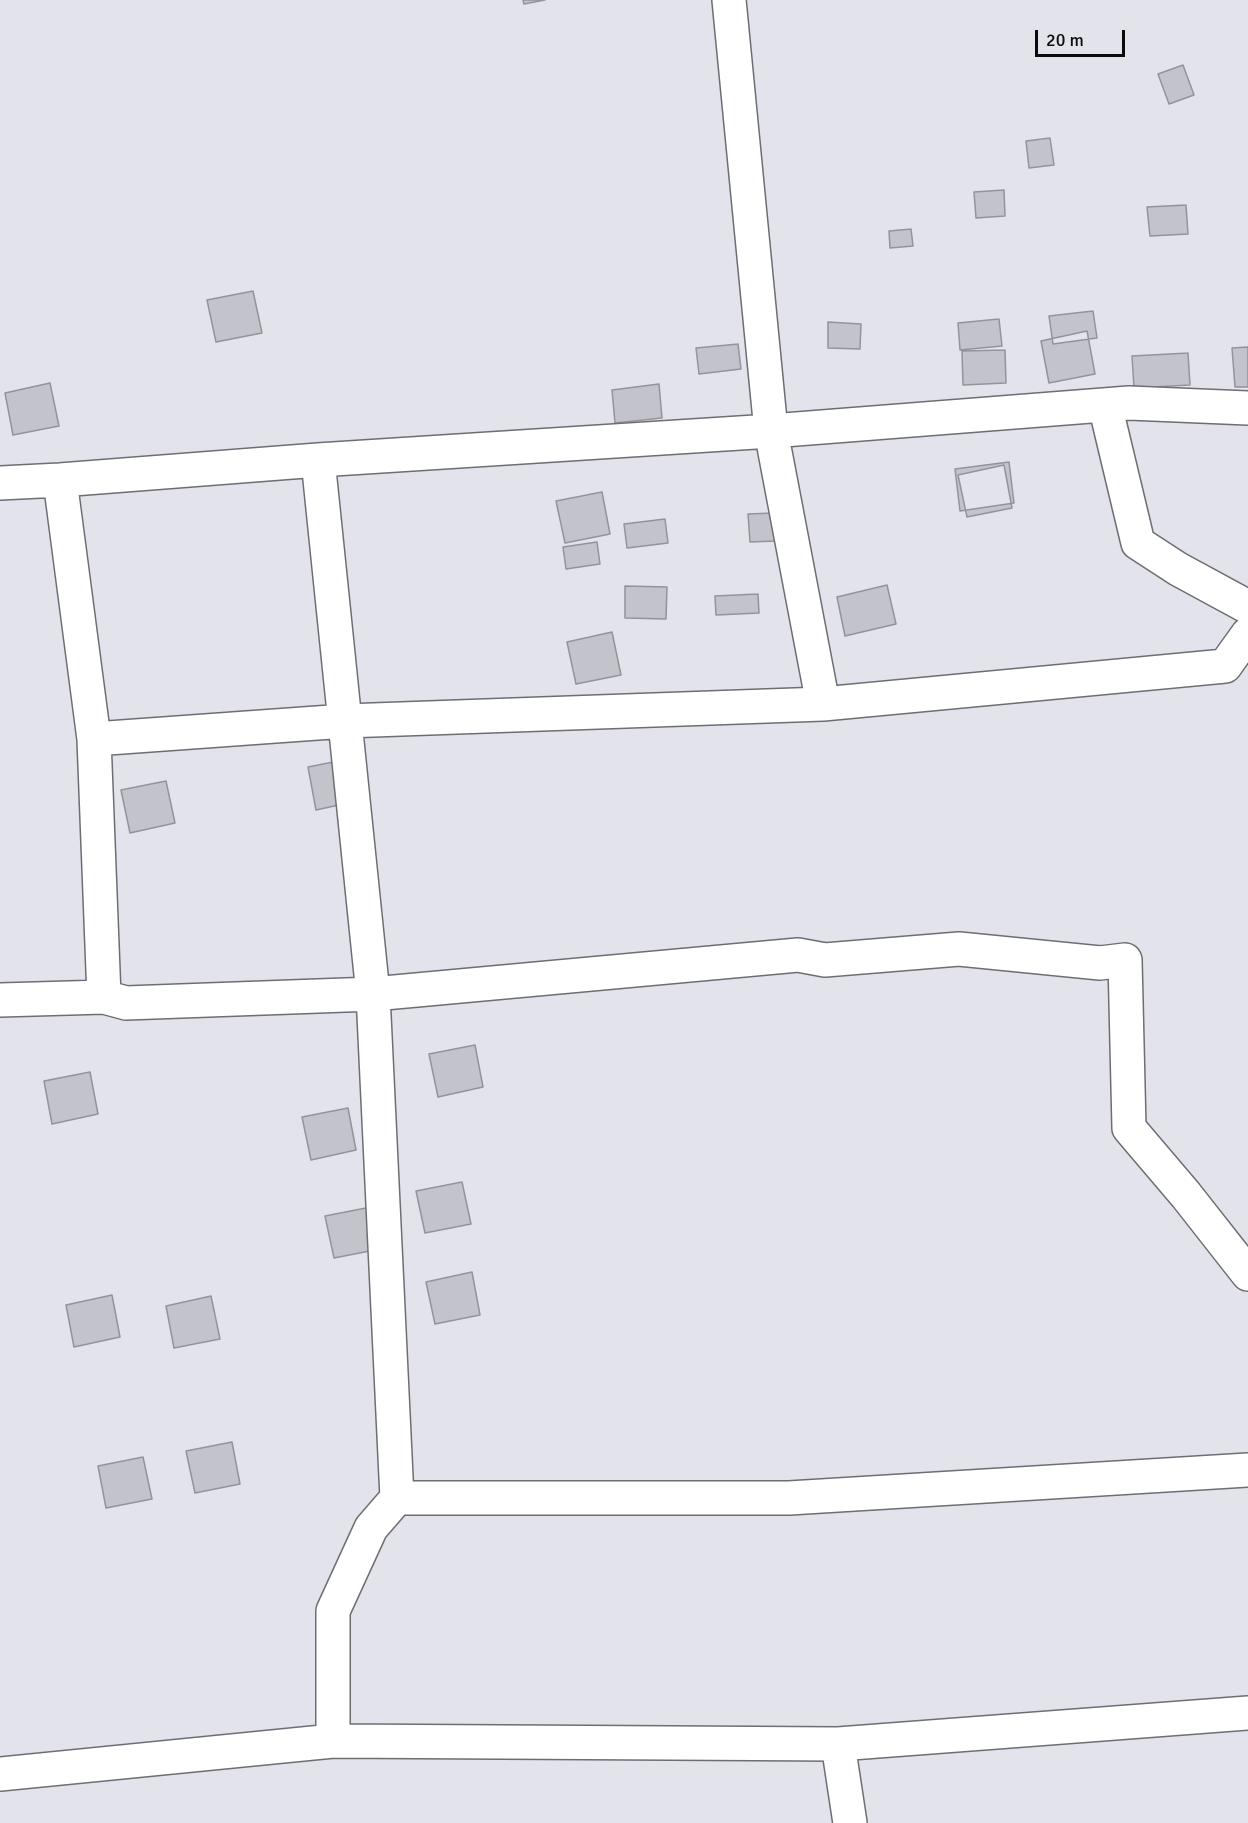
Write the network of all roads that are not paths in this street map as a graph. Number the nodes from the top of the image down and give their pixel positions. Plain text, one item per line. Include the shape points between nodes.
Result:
1 (729, 0) edge
2 (1105, 405) junction
3 (1248, 408) edge
4 (771, 431) junction
5 (318, 460) junction
6 (60, 480) junction
7 (0, 483) edge
8 (1248, 607) edge
9 (1248, 634) edge
10 (823, 704) junction
11 (345, 721) junction
12 (94, 739) junction
13 (373, 994) junction
14 (104, 997) junction
15 (0, 1000) edge
16 (1248, 1274) edge
17 (1248, 1470) edge
18 (397, 1498) junction
19 (1248, 1713) edge
20 (333, 1741) junction
21 (838, 1744) junction
22 (0, 1774) edge
23 (850, 1823) edge

1 - 4 street
2 - 3 street
2 - 4 street
2 - 8 street via 1138,543
4 - 5 street
4 - 10 street
5 - 6 street
5 - 11 street
6 - 7 street
6 - 12 street
9 - 10 street via 1225,666
10 - 11 street
11 - 12 street
11 - 13 street
12 - 14 street
13 - 14 street via 126,1003
13 - 16 street via 798,955 825,960 959,949 1100,963 1125,960 1129,1128
13 - 18 street
14 - 15 street
17 - 18 street via 789,1498
18 - 20 street via 371,1528 333,1611
19 - 21 street
20 - 21 street
20 - 22 street
21 - 23 street

